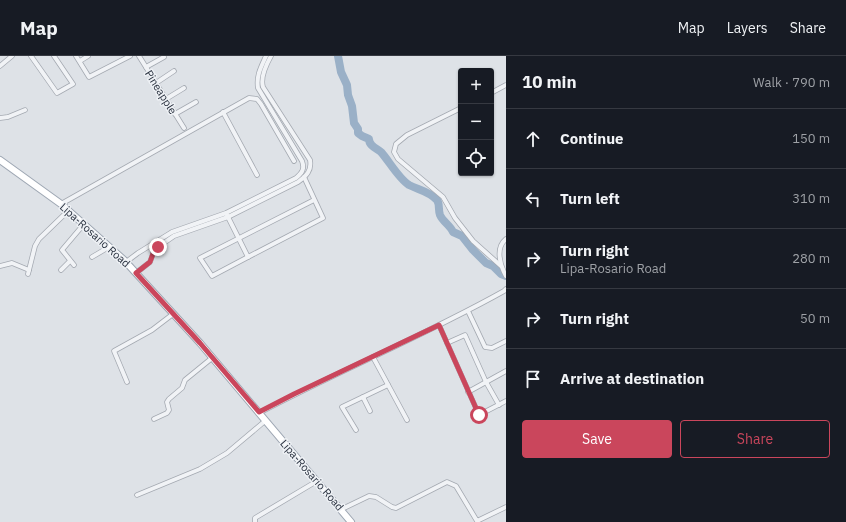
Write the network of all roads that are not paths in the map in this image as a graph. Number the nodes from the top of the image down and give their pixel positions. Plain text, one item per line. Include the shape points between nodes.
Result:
1 (12, 56) edge
2 (30, 56) edge
3 (54, 56) edge
4 (76, 56) edge
5 (88, 56) edge
6 (130, 56) edge
7 (139, 56) edge
8 (266, 56) edge
9 (271, 56) edge
10 (164, 57) edge
11 (80, 61) junction
12 (0, 66) edge
13 (146, 67) junction
14 (174, 71) dead end
15 (156, 83) junction
16 (506, 85) edge
17 (184, 88) dead end
18 (494, 91) edge
19 (166, 99) junction
20 (196, 102) dead end
21 (25, 110) dead end
22 (458, 110) edge
23 (223, 112) junction
24 (175, 114) junction
25 (0, 118) edge
26 (184, 128) dead end
27 (0, 160) edge
28 (294, 161) dead end
29 (257, 175) dead end
30 (304, 177) junction
31 (314, 200) junction
32 (61, 204) junction
33 (68, 210) junction
34 (227, 215) junction
35 (84, 224) junction
36 (239, 238) junction
37 (506, 239) edge
38 (149, 246) junction
39 (109, 247) junction
40 (154, 251) junction
41 (92, 257) dead end
42 (248, 257) junction
43 (70, 261) junction
44 (126, 262) junction
45 (74, 265) dead end
46 (0, 266) edge
47 (501, 266) junction
48 (61, 270) dead end
49 (136, 273) junction
50 (506, 276) edge
51 (506, 289) edge
52 (468, 311) junction
53 (173, 314) junction
54 (439, 325) junction
55 (506, 341) edge
56 (447, 343) junction
57 (373, 356) junction
58 (212, 358) junction
59 (506, 371) edge
60 (127, 382) dead end
61 (486, 382) junction
62 (388, 385) junction
63 (468, 392) junction
64 (363, 397) junction
65 (506, 401) edge
66 (499, 405) junction
67 (370, 410) dead end
68 (259, 412) junction
69 (154, 419) dead end
70 (407, 420) dead end
71 (266, 421) junction
72 (356, 430) dead end
73 (317, 481) junction
74 (137, 495) dead end
75 (506, 507) edge
76 (342, 509) junction
77 (255, 522) edge
78 (351, 522) edge

1 - 12 street
2 - 3 street via 57,93 73,84
4 - 11 street
5 - 11 street
6 - 11 street via 90,77
7 - 13 street, Pineapple
8 - 34 street via 258,75 258,88 304,166 302,173 296,178
9 - 30 street via 261,81 310,160 310,170
10 - 13 street
13 - 15 street, Pineapple
14 - 15 street
15 - 19 street, Pineapple
16 - 18 street
17 - 19 street
19 - 24 street, Pineapple
20 - 24 street
21 - 25 street
22 - 47 street via 407,135 396,144 394,152 398,159 443,197 473,241
23 - 28 street via 245,100 257,99
23 - 29 street
23 - 32 street
24 - 26 street, Pineapple
27 - 32 main road, Lipa-Rosario Road
30 - 31 street
30 - 34 street
31 - 36 street
31 - 42 street via 323,218
32 - 33 main road, Lipa-Rosario Road
33 - 35 main road, Lipa-Rosario Road
33 - 46 street via 39,239 28,272 12,263
34 - 36 street
34 - 38 street via 172,232
34 - 40 street via 174,236
35 - 39 main road, Lipa-Rosario Road
35 - 43 street via 62,248 62,252
36 - 42 street
36 - 42 street via 200,258 212,276
37 - 47 street via 501,246
38 - 40 street
38 - 44 street
39 - 41 street
39 - 44 main road, Lipa-Rosario Road
40 - 49 street via 150,262
43 - 45 street
43 - 48 street
44 - 49 main road, Lipa-Rosario Road
47 - 50 street
49 - 53 main road, Lipa-Rosario Road
51 - 52 street
52 - 54 street
52 - 55 street via 485,346 492,348
53 - 58 main road, Lipa-Rosario Road
53 - 60 street via 152,330 114,351
54 - 56 street
54 - 57 street
56 - 61 street via 465,335
56 - 63 street
57 - 62 street
57 - 68 street
58 - 68 main road, Lipa-Rosario Road
58 - 69 street via 185,380 179,391 169,399 167,413
59 - 61 street
61 - 63 street
61 - 66 street
62 - 64 street
62 - 70 street
63 - 66 street via 479,415
64 - 67 street
64 - 72 street via 342,407
65 - 66 street
68 - 71 main road, Lipa-Rosario Road
71 - 73 main road, Lipa-Rosario Road
71 - 74 street via 227,453 200,469
73 - 76 main road, Lipa-Rosario Road
73 - 77 street via 255,518
75 - 76 street via 477,521 456,486 447,482 396,508 369,496
76 - 78 main road, Lipa-Rosario Road

